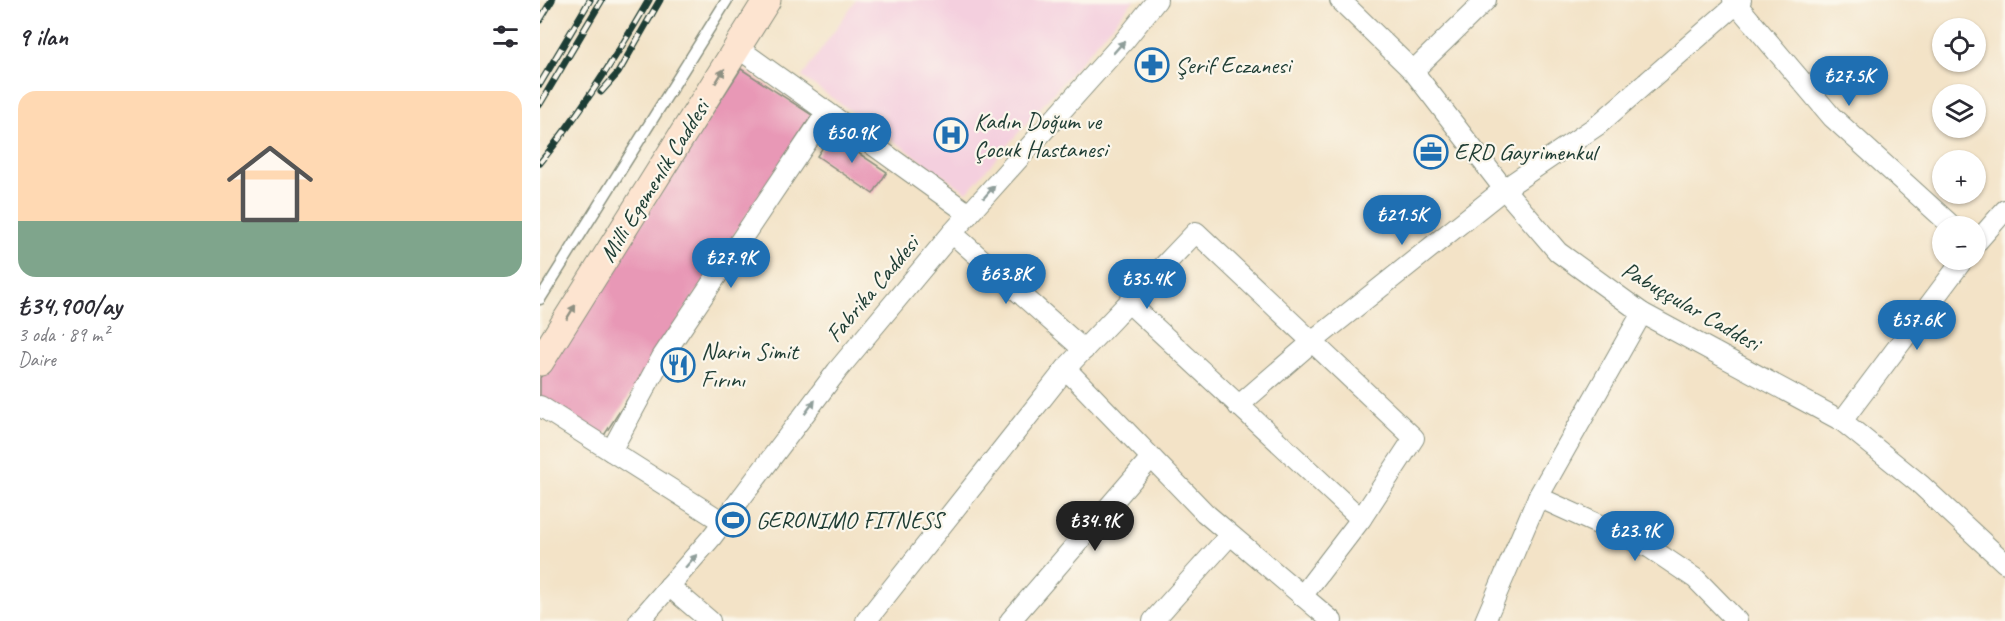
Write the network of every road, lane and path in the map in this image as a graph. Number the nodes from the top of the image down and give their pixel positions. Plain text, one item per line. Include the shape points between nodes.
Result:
1 (728, 0) edge
2 (767, 0) edge
3 (1157, 0) edge
4 (1340, 0) edge
5 (1486, 0) edge
6 (1737, 2) edge
7 (738, 48) junction
8 (1413, 70) junction
9 (827, 112) junction
10 (1504, 189) junction
11 (2005, 210) edge
12 (969, 214) junction
13 (1941, 216) edge
14 (1986, 232) edge
15 (952, 233) junction
16 (1955, 270) edge
17 (540, 299) edge
18 (1129, 303) junction
19 (1642, 313) junction
20 (1312, 342) junction
21 (1084, 350) junction
22 (540, 362) edge
23 (1066, 369) junction
24 (540, 406) edge
25 (1238, 406) junction
26 (1842, 421) junction
27 (611, 451) junction
28 (1151, 458) junction
29 (1538, 497) junction
30 (1361, 519) junction
31 (723, 522) junction
32 (1230, 535) junction
33 (2005, 563) edge
34 (669, 586) junction
35 (1306, 608) edge
36 (639, 621) edge
37 (710, 621) edge
38 (866, 621) edge
39 (1010, 621) edge
40 (1153, 621) edge
41 (1332, 621) edge
42 (1485, 621) edge
43 (1737, 621) edge

1 - 17 lane
2 - 7 main road, Milli Egemenlik Caddesi
12 -> 3 street, Fabrika Caddesi
4 - 8 street, Pabuççular Caddesi
5 - 8 street
6 - 10 street via 1598,125
6 - 13 street via 1832,117
7 - 9 street
22 -> 7 main road, Milli Egemenlik Caddesi
8 - 10 street, Pabuççular Caddesi
9 - 12 street
9 - 27 street via 662,357
10 - 19 street, Pabuççular Caddesi via 1557,252
10 - 20 street
11 - 14 street
12 - 15 street, Fabrika Caddesi
15 - 21 street
31 -> 15 street, Fabrika Caddesi via 837,371
16 - 26 street
18 - 20 street via 1196,232
18 - 21 street
18 - 25 street
19 - 26 street, Pabuççular Caddesi
19 - 29 street
20 - 25 street
20 - 30 street via 1414,438
21 - 23 street
23 - 28 street
23 - 38 street
24 - 27 street
25 - 30 street
26 - 33 street, Pabuççular Caddesi via 1921,485
27 - 31 street
28 - 32 street
28 - 39 street
29 - 42 street
29 - 43 street via 1650,548 1696,579
30 - 35 street
34 -> 31 street, Fabrika Caddesi
32 - 35 street
32 - 40 street
34 - 36 street, Fabrika Caddesi
34 - 37 street
35 - 41 street

